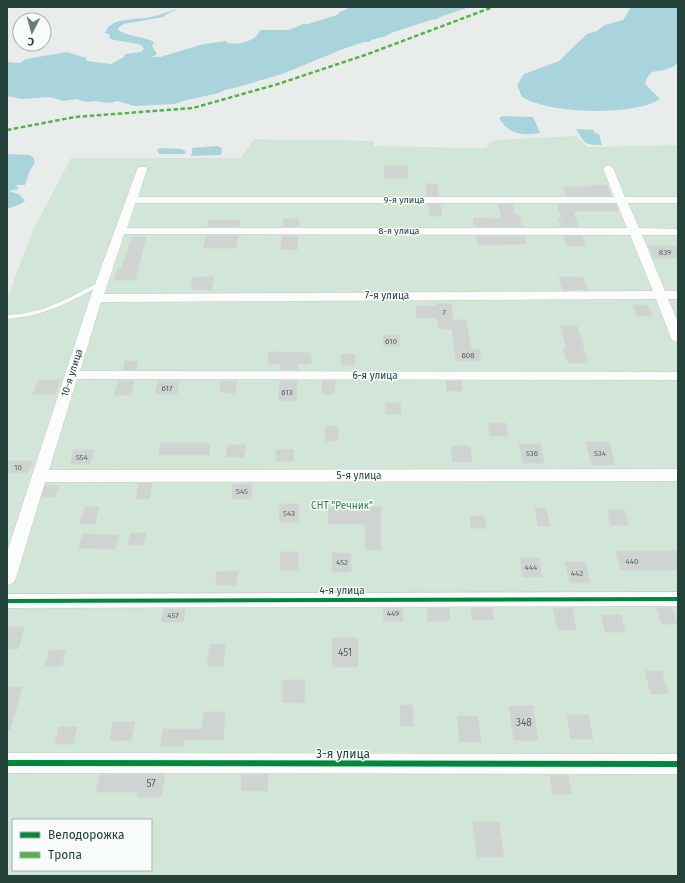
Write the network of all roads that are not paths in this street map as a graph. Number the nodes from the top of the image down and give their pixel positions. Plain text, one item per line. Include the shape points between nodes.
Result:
1 (608, 168) dead end
2 (142, 169) dead end
3 (130, 200) junction
4 (622, 200) junction
5 (678, 200) edge
6 (120, 231) junction
7 (634, 232) junction
8 (678, 232) edge
9 (102, 283) junction
10 (660, 295) junction
11 (678, 295) edge
12 (96, 298) junction
13 (7, 317) edge
14 (678, 338) edge
15 (72, 375) junction
16 (678, 376) edge
17 (678, 475) edge
18 (40, 476) junction
19 (7, 578) edge
20 (678, 599) edge
21 (7, 601) edge
22 (7, 763) edge
23 (678, 764) edge

1 - 4 street
2 - 3 street, 10-я улица
3 - 4 street, 9-я улица
3 - 6 street, 10-я улица
4 - 5 street, 9-я улица
4 - 7 street
6 - 7 street, 8-я улица
6 - 9 street, 10-я улица
7 - 8 street, 8-я улица
7 - 10 street
9 - 12 street, 10-я улица
9 - 13 lane via 51,309 25,317
10 - 11 street, 7-я улица
10 - 12 street, 7-я улица
10 - 14 street
12 - 15 street, 10-я улица
15 - 16 street, 6-я улица
15 - 18 street, 10-я улица
17 - 18 street, 5-я улица
18 - 19 street, 10-я улица
20 - 21 street, 4-я улица
22 - 23 street, 3-я улица

